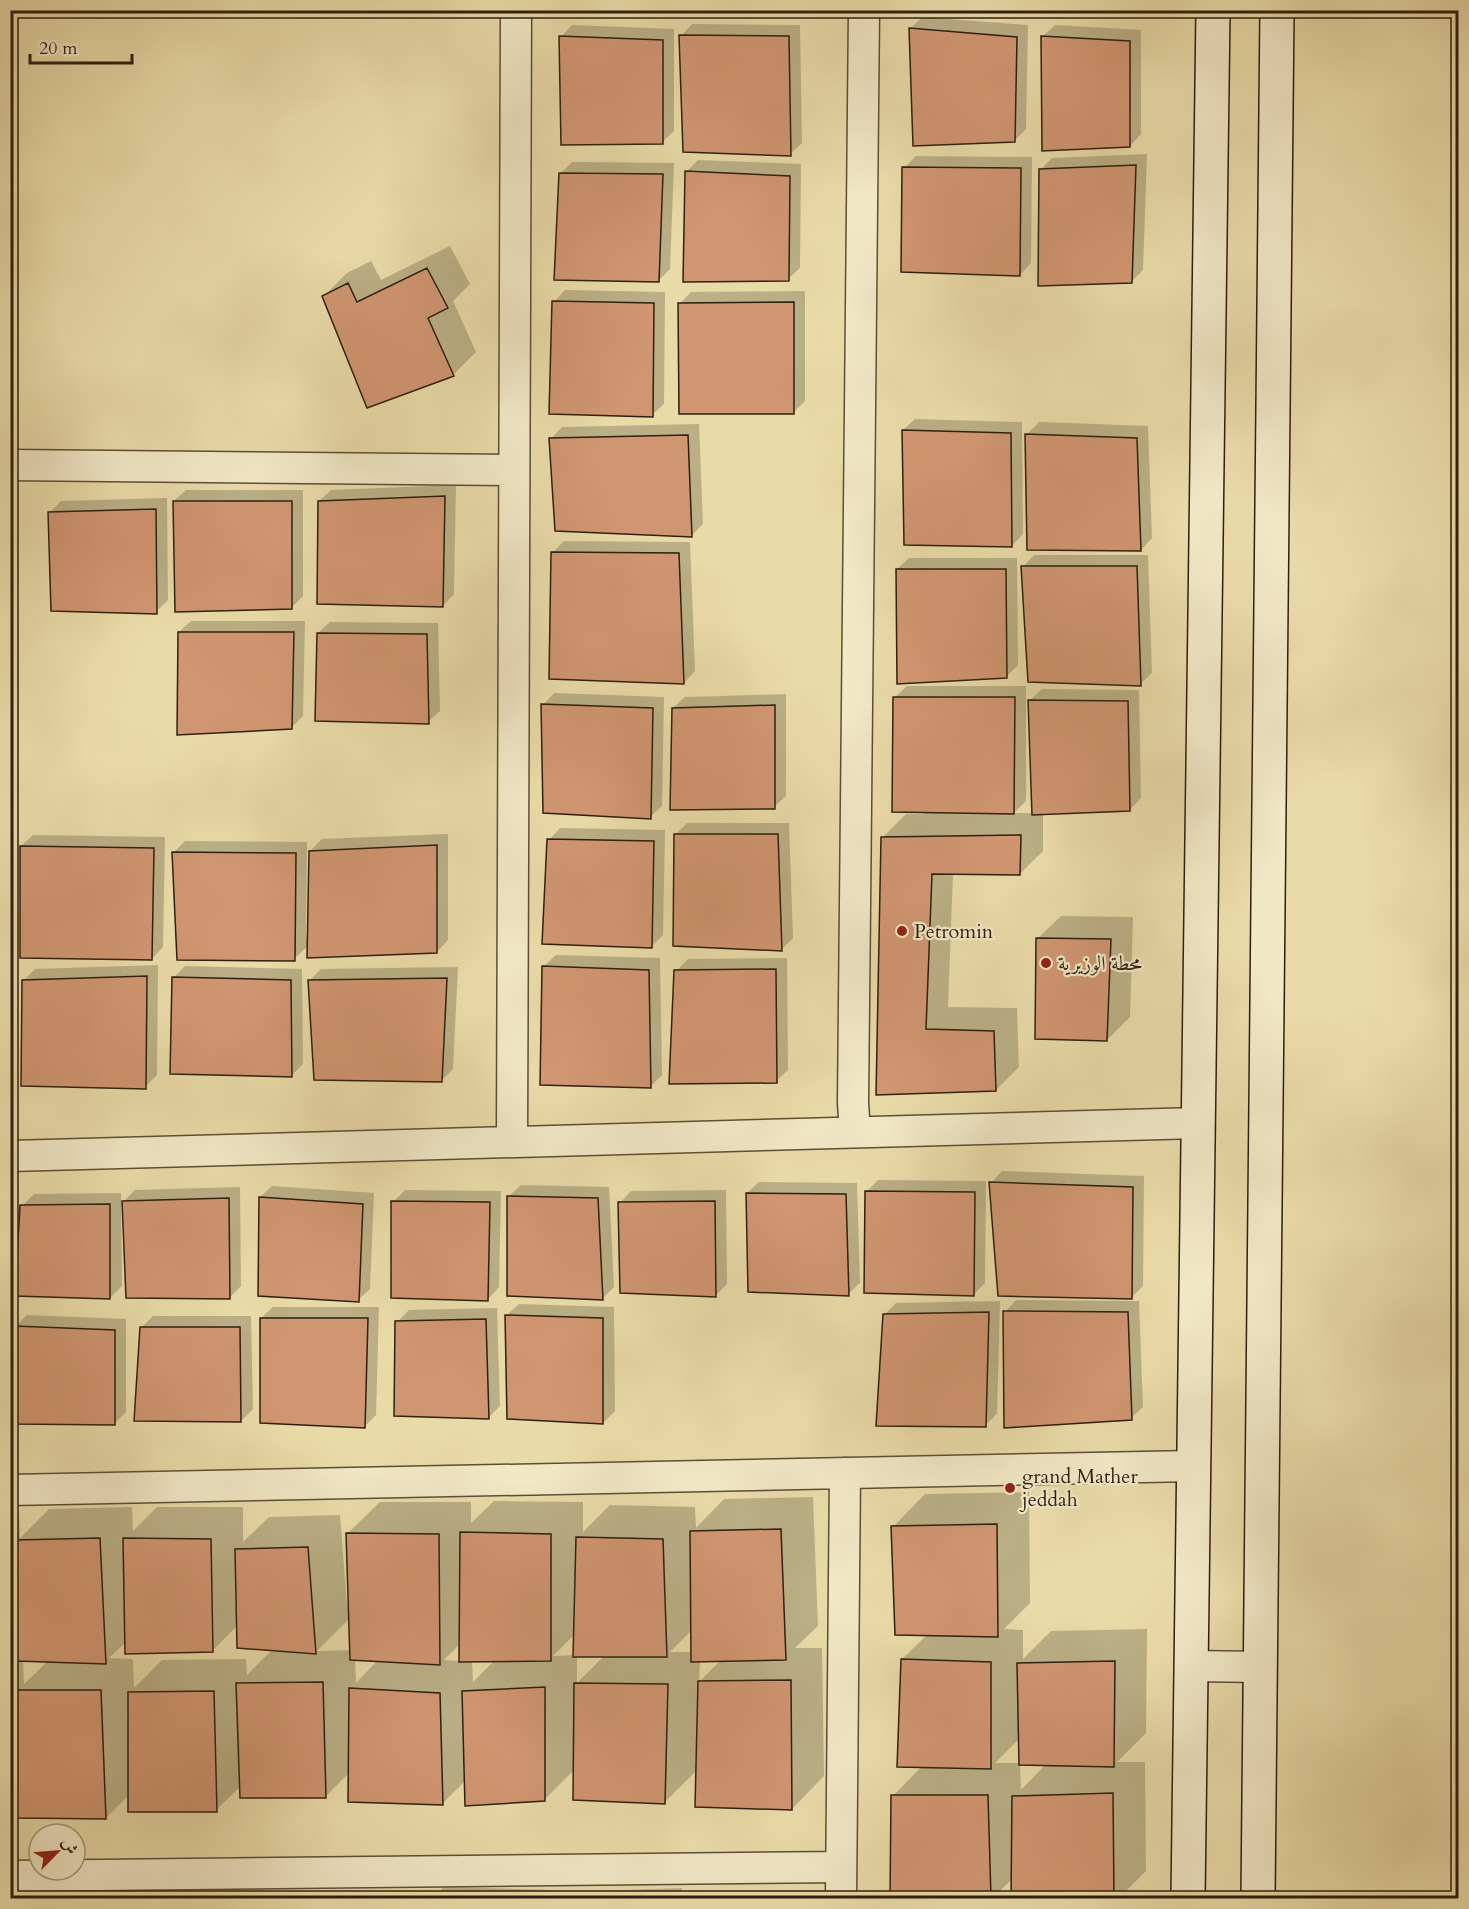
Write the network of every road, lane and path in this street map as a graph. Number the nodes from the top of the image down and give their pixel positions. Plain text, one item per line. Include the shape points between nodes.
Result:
1 (516, 10) edge
2 (864, 10) edge
3 (1213, 10) edge
4 (1277, 10) edge
5 (10, 465) edge
6 (514, 470) junction
7 (1198, 1123) junction
8 (855, 1132) junction
9 (512, 1142) junction
10 (10, 1156) edge
11 (1194, 1466) junction
12 (845, 1473) junction
13 (10, 1490) edge
14 (1191, 1666) junction
15 (1261, 1667) junction
16 (841, 1867) junction
17 (10, 1876) edge
18 (841, 1899) edge
19 (1188, 1899) edge
20 (1258, 1899) edge

1 - 6 street
2 - 8 street
3 - 7 street
4 - 15 street
5 - 6 street
6 - 9 street
7 - 8 street
7 - 11 street
8 - 9 street
9 - 10 street
11 - 12 street
11 - 14 street
12 - 13 street
12 - 16 street
14 - 15 street
14 - 19 street
15 - 20 street
16 - 17 street
16 - 18 street

